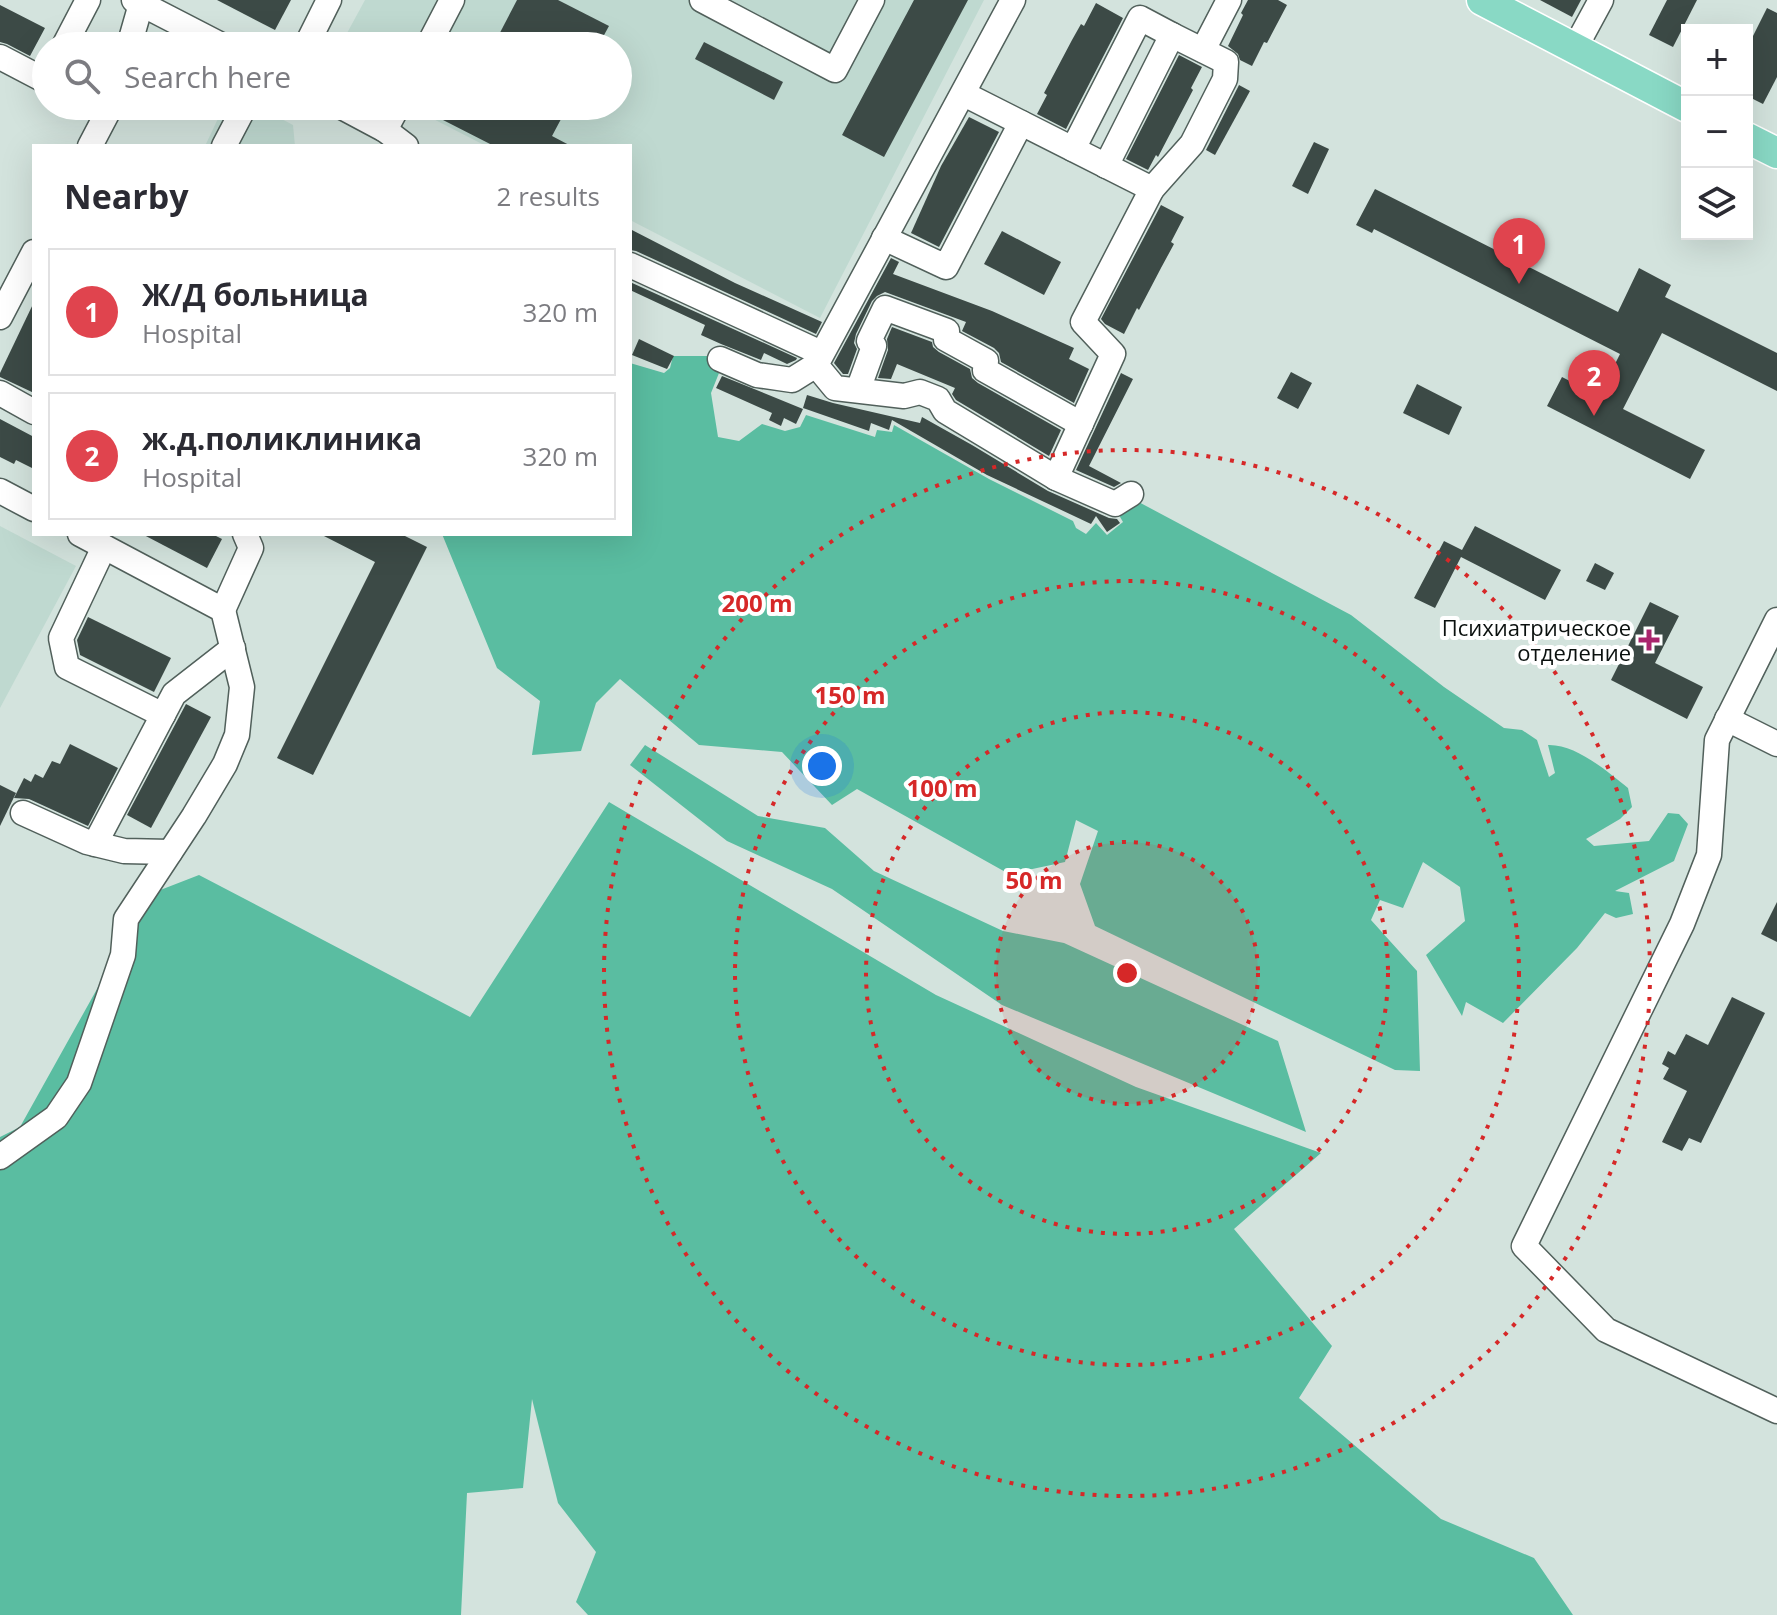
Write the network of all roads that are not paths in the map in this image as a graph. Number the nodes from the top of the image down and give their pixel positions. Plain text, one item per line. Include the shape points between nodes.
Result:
1 (88, 0) edge
2 (329, 0) edge
3 (452, 0) edge
4 (702, 0) edge
5 (872, 0) edge
6 (1013, 0) edge
7 (1229, 0) edge
8 (1482, 0) edge
9 (1601, 0) edge
10 (137, 2) edge
11 (71, 32) edge
12 (132, 32) edge
13 (196, 32) edge
14 (313, 32) edge
15 (435, 32) edge
16 (1172, 35) junction
17 (1575, 48) junction
18 (1203, 50) junction
19 (0, 57) edge
20 (32, 74) edge
21 (964, 94) junction
22 (1681, 104) edge
23 (104, 120) edge
24 (238, 120) edge
25 (366, 120) edge
26 (390, 120) edge
27 (1021, 123) junction
28 (385, 130) junction
29 (1753, 141) edge
30 (91, 144) edge
31 (225, 144) edge
32 (403, 144) edge
33 (1073, 149) junction
34 (1777, 153) edge
35 (1106, 166) junction
36 (1152, 189) junction
37 (884, 238) junction
38 (32, 256) edge
39 (632, 266) edge
40 (0, 317) edge
41 (720, 359) dead end
42 (818, 359) junction
43 (858, 390) junction
44 (0, 393) edge
45 (32, 411) edge
46 (1081, 424) junction
47 (1056, 478) junction
48 (0, 491) edge
49 (1131, 494) dead end
50 (32, 508) edge
51 (84, 536) edge
52 (246, 536) edge
53 (104, 547) junction
54 (223, 610) junction
55 (1777, 620) edge
56 (233, 648) junction
57 (163, 715) junction
58 (1722, 729) junction
59 (1777, 744) edge
60 (23, 813) dead end
61 (95, 844) junction
62 (170, 852) junction
63 (0, 1157) edge
64 (1777, 1411) edge

1 - 11 street
2 - 14 street
3 - 15 street
4 - 5 street via 835,70
6 - 21 street
7 - 18 street
8 - 17 main road
9 - 17 street
10 - 12 street
10 - 13 street
16 - 18 street
16 - 33 street via 1140,18
16 - 35 street
17 - 22 main road
18 - 36 street via 1226,62 1225,79 1192,144
19 - 20 street
21 - 27 street
21 - 37 street
23 - 30 street
24 - 31 street
25 - 28 street
26 - 28 street
27 - 33 street
27 - 37 street via 946,267
28 - 32 street
29 - 34 main road
33 - 35 street
35 - 36 street
36 - 46 street via 1083,322 1113,354
37 - 42 street
38 - 40 street
39 - 42 street
41 - 42 street via 757,375 792,380
42 - 43 street via 835,388
43 - 46 street via 874,346 869,341 885,308 947,331 946,339 986,361 985,370
43 - 47 street via 904,396 920,392 938,399 945,411
44 - 45 street
46 - 47 street
47 - 49 street via 1115,504
48 - 50 street
51 - 53 street
52 - 54 street via 251,548
53 - 54 street
53 - 57 street via 61,638 67,667
54 - 56 street
55 - 58 street
56 - 57 street via 174,694
56 - 62 street via 242,687 237,735
57 - 61 street
58 - 59 street
58 - 64 street via 1709,855 1682,924 1524,1246 1606,1330
60 - 61 street
61 - 62 street
62 - 63 street via 126,919 123,955 79,1083 56,1117

